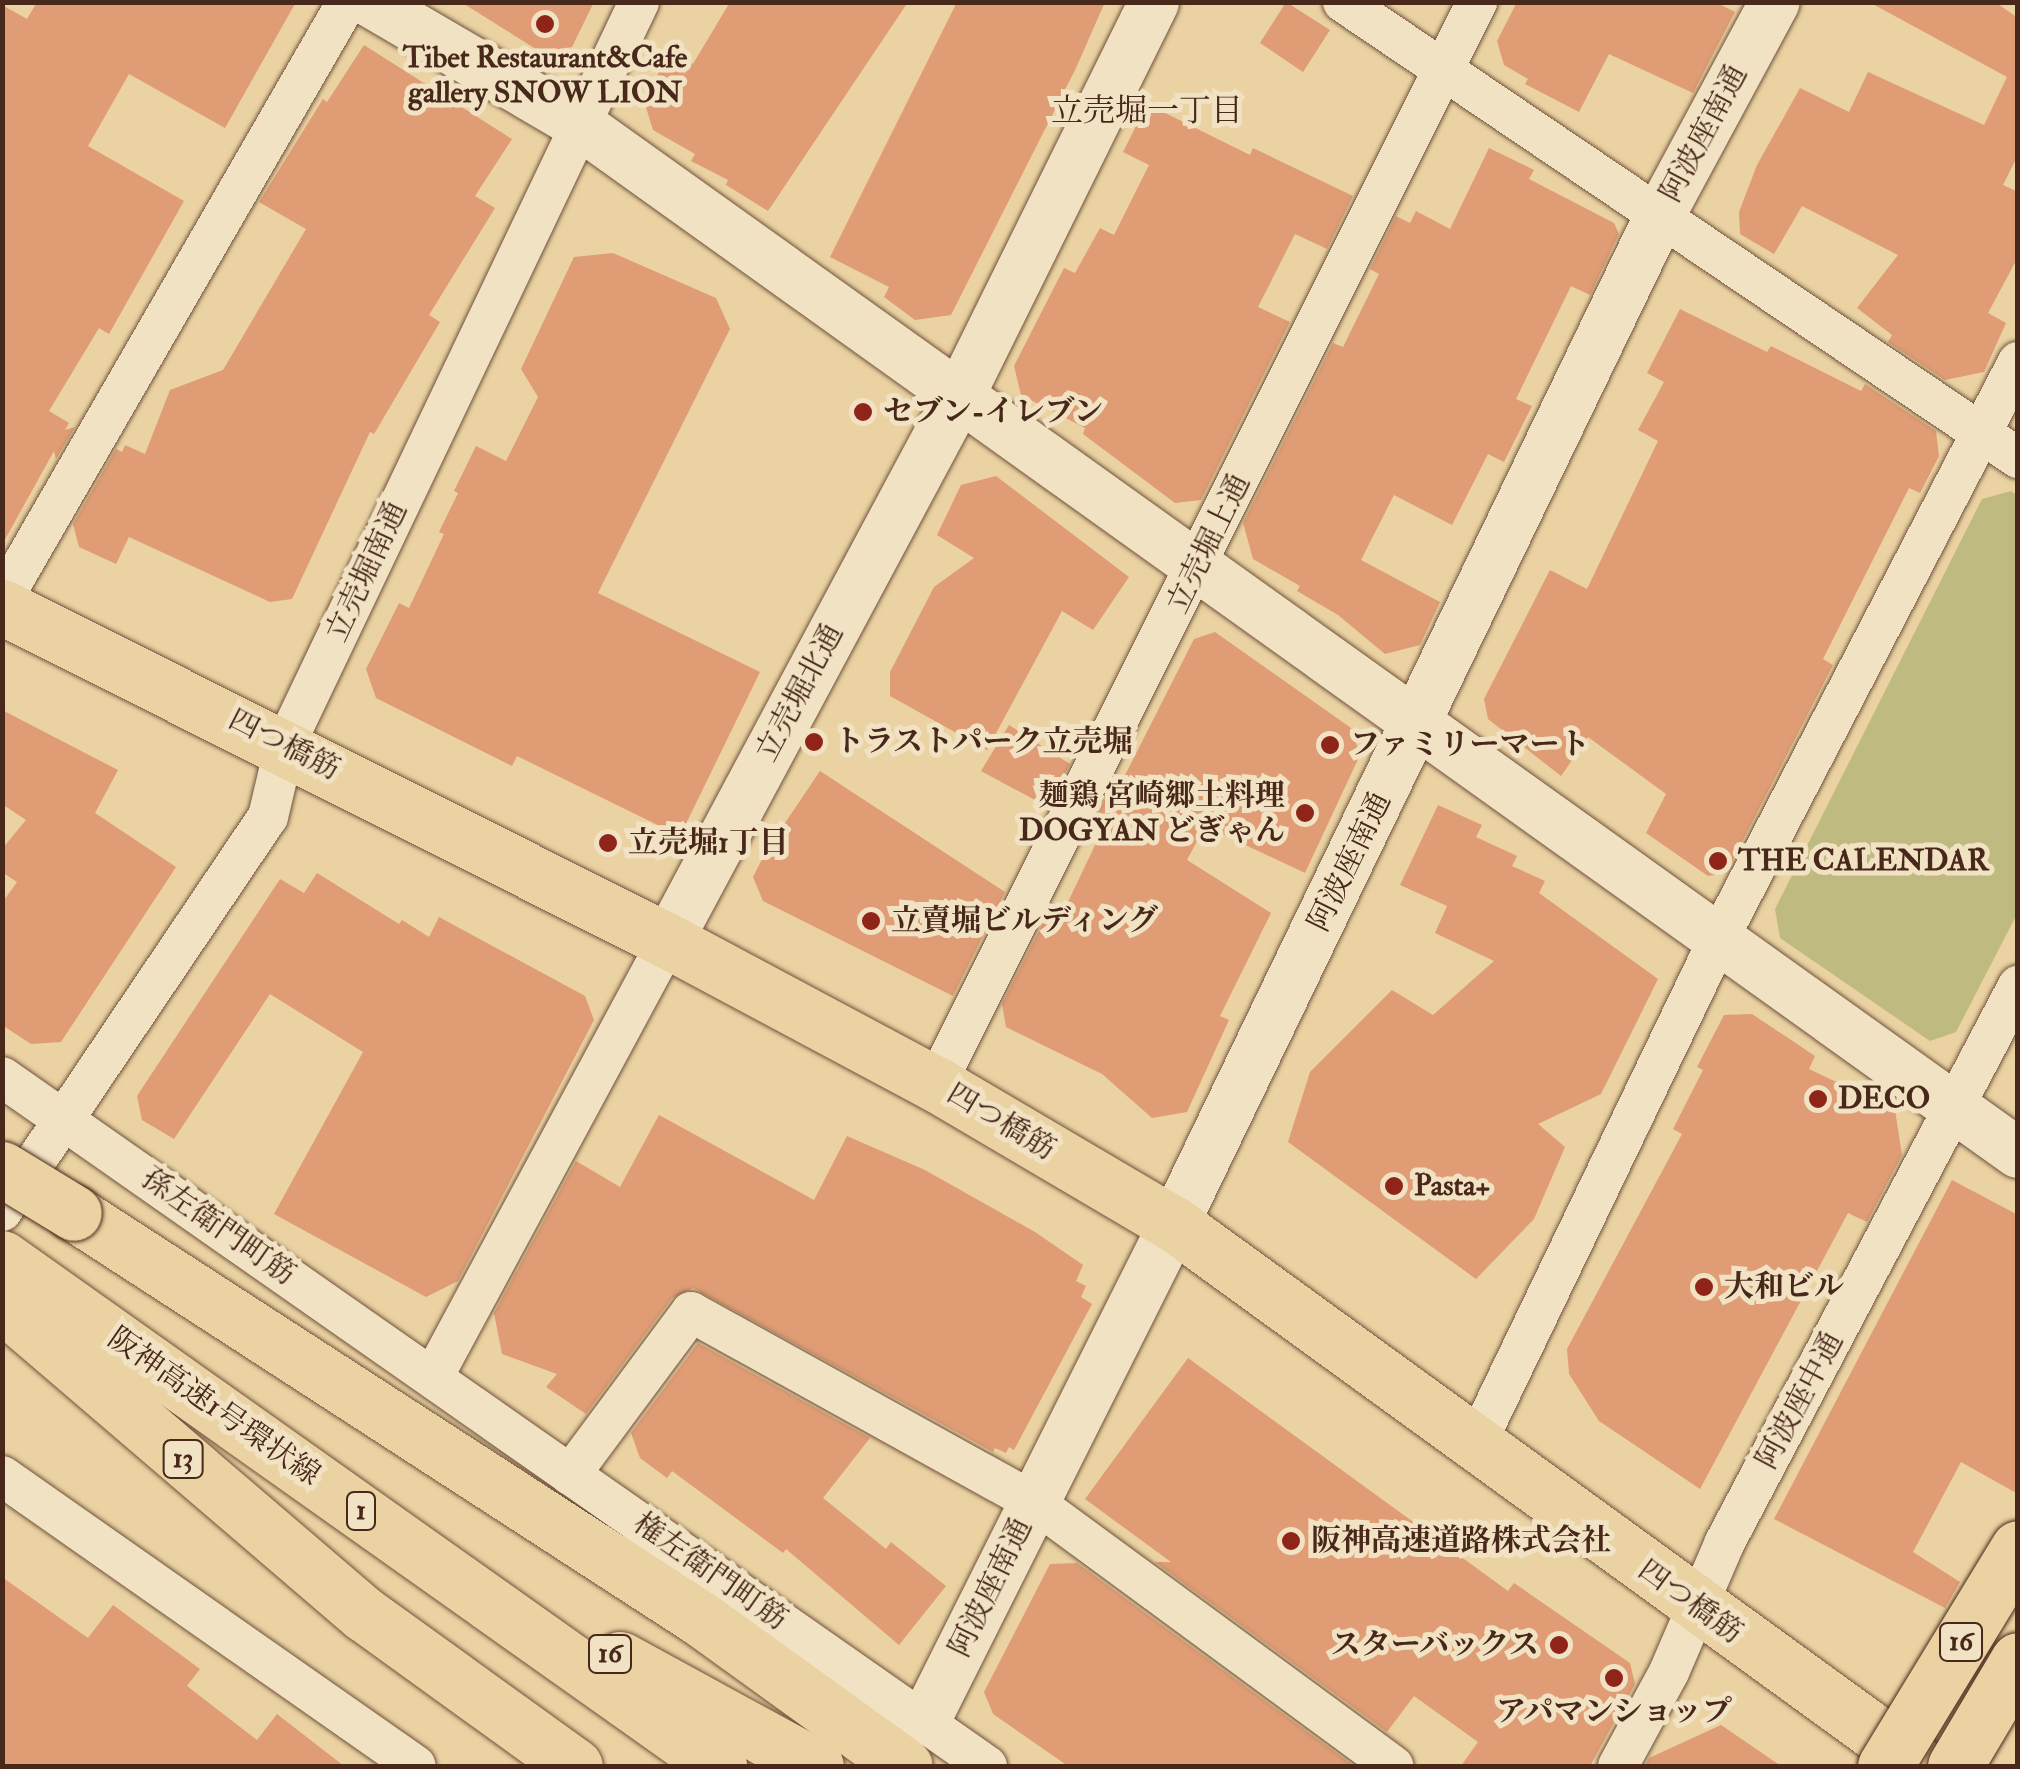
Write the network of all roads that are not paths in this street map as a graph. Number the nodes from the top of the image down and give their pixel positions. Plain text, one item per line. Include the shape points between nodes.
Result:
1 (347, 2) edge
2 (370, 2) edge
3 (638, 2) edge
4 (1154, 2) edge
5 (1343, 2) edge
6 (1477, 2) edge
7 (1775, 2) edge
8 (1441, 69) junction
9 (579, 124) junction
10 (1659, 217) junction
11 (2018, 362) edge
12 (960, 396) junction
13 (1980, 432) junction
14 (2018, 458) edge
15 (1198, 566) junction
16 (2, 604) edge
17 (1418, 722) junction
18 (285, 745) junction
19 (1720, 938) junction
20 (668, 941) junction
21 (2018, 986) edge
22 (2, 1077) edge
23 (936, 1084) junction
24 (1954, 1108) junction
25 (65, 1120) junction
26 (2018, 1153) edge
27 (2, 1170) edge
28 (2, 1212) edge
29 (1174, 1224) junction
30 (2, 1258) edge
31 (2, 1304) edge
32 (433, 1377) junction
33 (1475, 1446) junction
34 (570, 1475) junction
35 (2, 1476) edge
36 (1034, 1502) junction
37 (402, 1540) junction
38 (2018, 1544) edge
39 (1697, 1607) junction
40 (2018, 1660) edge
41 (914, 1744) edge
42 (1912, 1764) edge
43 (416, 1766) edge
44 (575, 1766) edge
45 (719, 1766) edge
46 (816, 1766) edge
47 (987, 1766) edge
48 (1392, 1766) edge
49 (1618, 1766) edge

1 - 16 street
2 - 9 street
3 - 9 street, 立売堀南通
4 - 12 street, 立売堀北通
5 - 8 street
6 - 8 street, 立売堀上通
7 - 10 street, 阿波座南通
8 - 10 street
8 - 15 street, 立売堀上通
9 - 12 street
9 - 18 street, 立売堀南通
10 - 13 street
10 - 17 street, 阿波座南通
11 - 13 street
12 - 15 street
12 - 20 street, 立売堀北通
13 - 14 street
13 - 19 street
15 - 17 street
15 - 23 street, 立売堀上通
16 - 18 main road, 四つ橋筋
17 - 19 street
17 - 29 street, 阿波座南通
18 - 20 main road, 四つ橋筋
18 - 25 street, 立売堀南通 via 268,818
19 - 24 street
19 - 33 street
20 - 23 main road, 四つ橋筋
20 - 32 street, 立売堀北通
21 - 24 street, 阿波座中通
22 - 25 street, 孫左衛門町筋
23 - 29 main road, 四つ橋筋
24 - 26 street
24 - 39 street, 阿波座中通
25 - 28 street, 立売堀南通
25 - 32 street, 孫左衛門町筋
27 - 41 main road, bridge via 700,1618
29 - 33 main road, 四つ橋筋
29 - 36 street, 阿波座南通
30 - 37 main road, 阪神高速1号環状線 / 1
31 - 44 main road, 13 via 364,1614
32 - 34 street, 権左衛門町筋
33 - 39 main road, 四つ橋筋
34 - 36 street via 691,1312
34 - 41 street, 権左衛門町筋
35 - 43 street
36 - 41 street, 阿波座南通
36 - 48 street
37 - 45 main road, 阪神高速1号環状線 / 1
37 - 46 main road, 16
38 - 42 main road, 16, bridge
39 - 42 main road, 四つ橋筋
39 - 49 street, 阿波座中通
40 - 42 main road, 16, bridge
41 - 47 street, 権左衛門町筋

